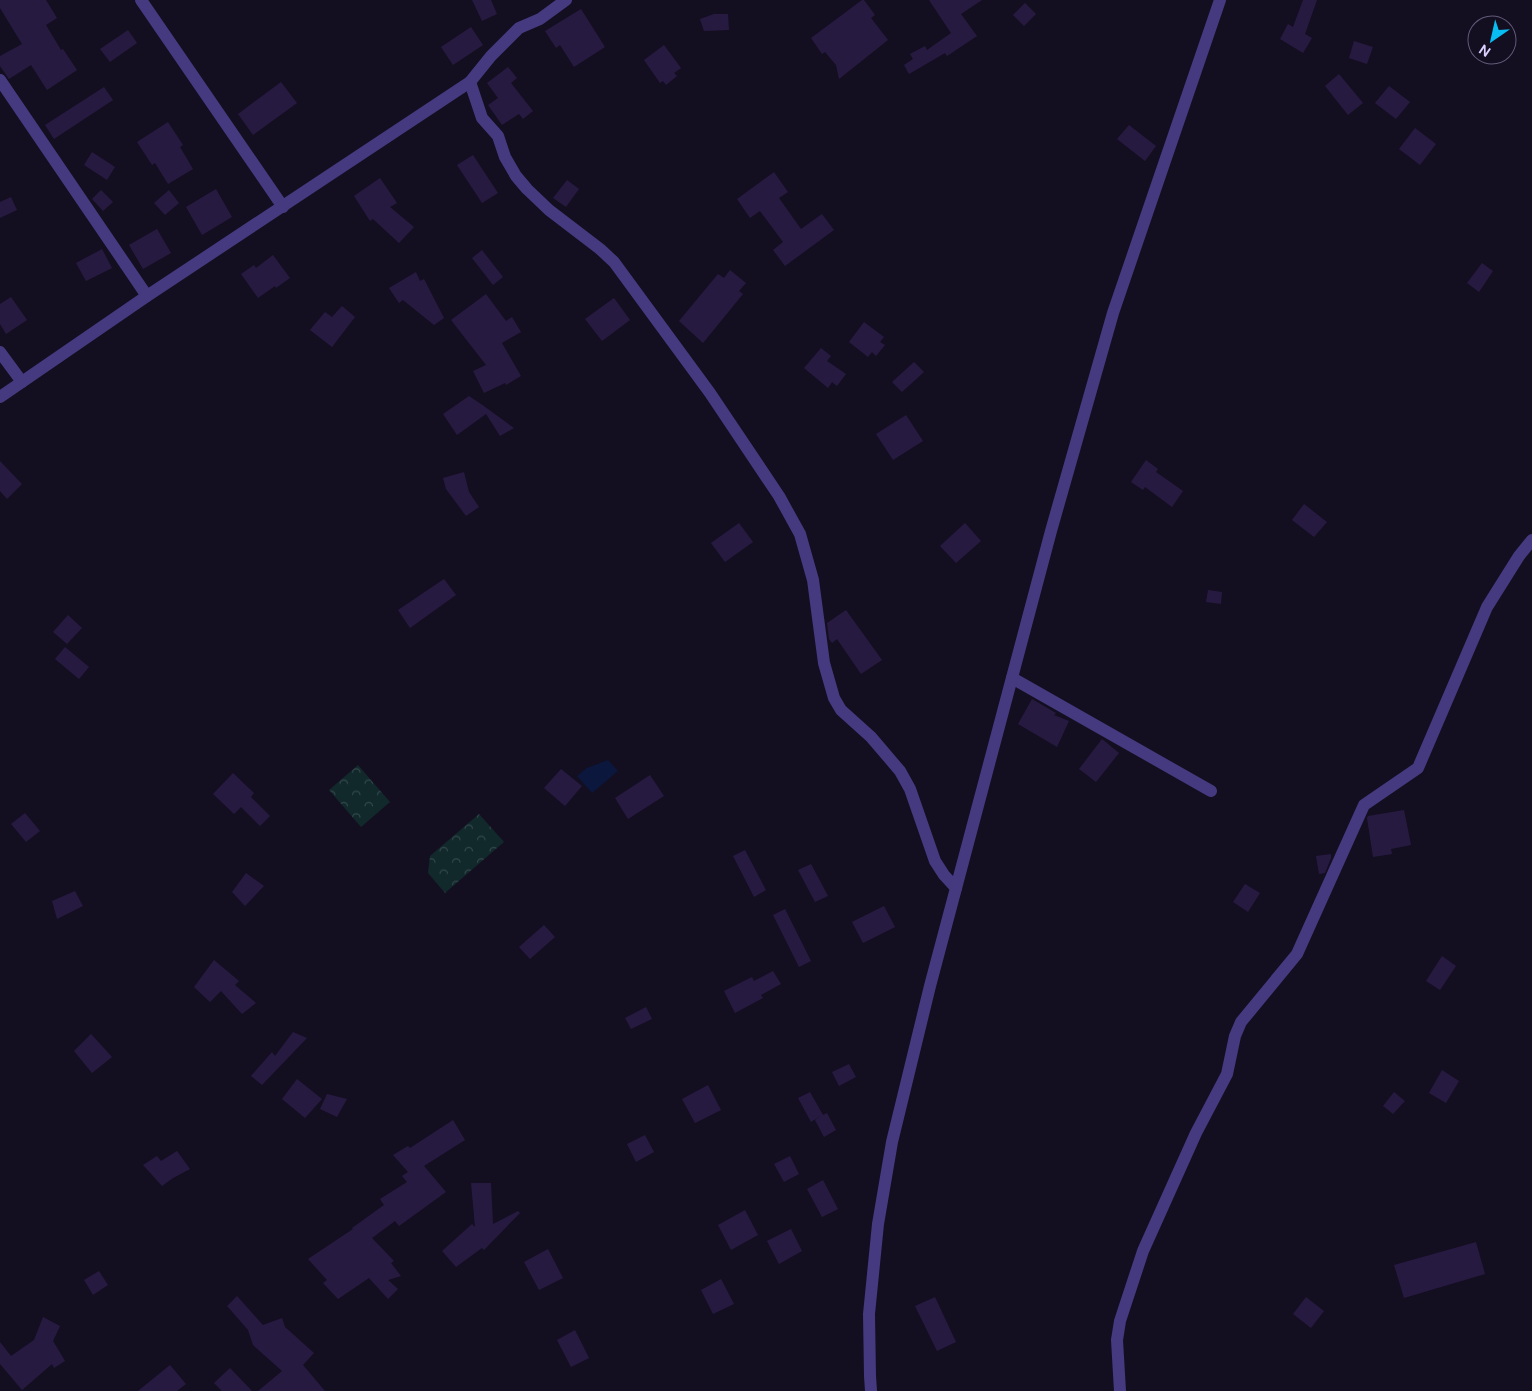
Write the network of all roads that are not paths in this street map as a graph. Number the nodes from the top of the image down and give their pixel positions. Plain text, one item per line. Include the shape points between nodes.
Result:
1 (141, 0) edge
2 (566, 0) edge
3 (1220, 0) edge
4 (0, 80) edge
5 (470, 82) junction
6 (283, 207) junction
7 (147, 296) junction
8 (0, 352) edge
9 (22, 382) junction
10 (0, 397) edge
11 (1532, 540) edge
12 (1012, 678) junction
13 (1211, 791) dead end
14 (956, 888) junction
15 (871, 1391) edge
16 (1120, 1391) edge

1 - 6 street
2 - 5 street via 540,19 519,28
3 - 12 street via 1113,313
4 - 7 street
5 - 6 street
5 - 14 street via 482,118 498,136 516,176 549,210 614,262 710,392 779,496 800,534 813,580 824,663 834,698 841,710 871,737 900,771 910,789 935,861
6 - 7 street
7 - 9 street
8 - 9 street
9 - 10 street
11 - 16 street via 1487,607 1418,768 1364,805 1297,954 1241,1022 1234,1036 1227,1074 1196,1133 1143,1251 1120,1321
12 - 13 street
12 - 14 street
14 - 15 street via 892,1142 878,1224 870,1314

